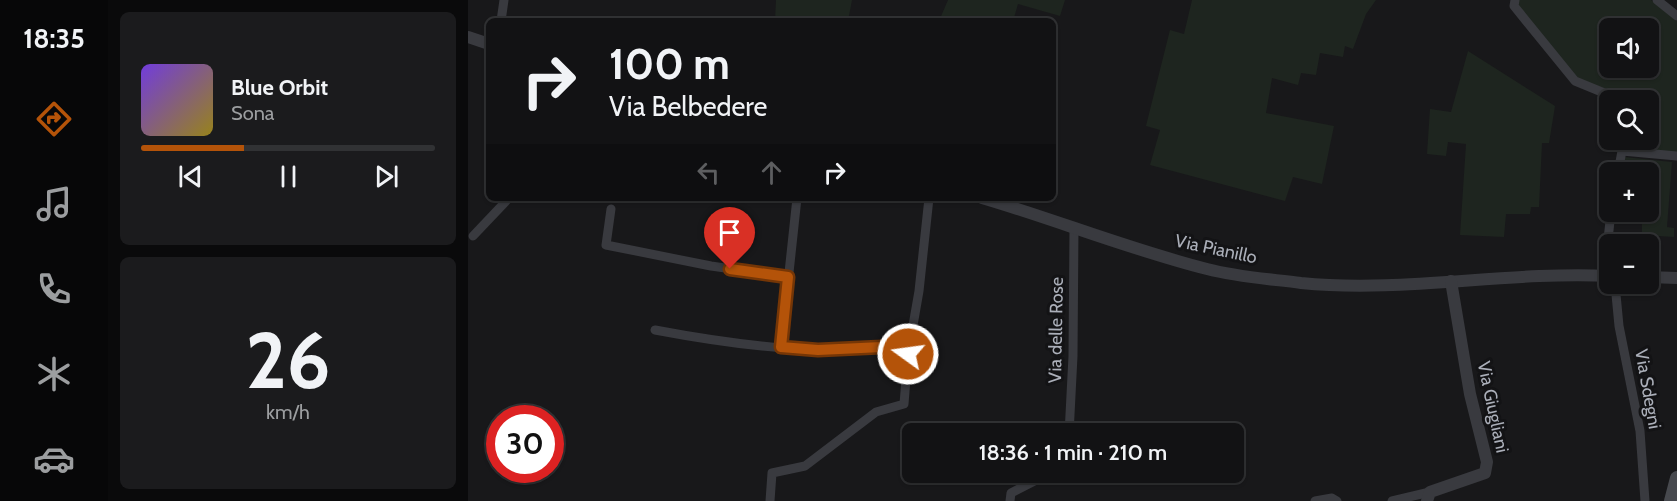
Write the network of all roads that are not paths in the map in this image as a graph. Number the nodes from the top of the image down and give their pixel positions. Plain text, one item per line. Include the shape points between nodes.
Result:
1 (504, 0) edge
2 (1515, 0) edge
3 (1657, 0) edge
4 (1677, 16) edge
5 (501, 18) edge
6 (468, 37) edge
7 (486, 43) edge
8 (1599, 91) edge
9 (1622, 151) joint
10 (1677, 156) edge
11 (1620, 162) edge
12 (506, 201) edge
13 (797, 201) edge
14 (929, 201) edge
15 (992, 201) edge
16 (611, 209) dead end
17 (1074, 227) junction
18 (473, 236) dead end
19 (788, 277) junction
20 (1659, 277) edge
21 (1677, 278) edge
22 (1599, 279) edge
23 (1451, 281) junction
24 (1612, 294) edge
25 (655, 330) dead end
26 (781, 347) junction
27 (908, 354) junction
28 (1070, 423) edge
29 (1677, 478) edge
30 (1032, 483) edge
31 (1428, 496) edge
32 (771, 501) edge
33 (1010, 501) edge
34 (1315, 501) edge
35 (1337, 501) edge
36 (1392, 501) edge
37 (1645, 501) edge
38 (1671, 501) edge

1 - 5 street
2 - 8 street via 1514,6 1575,81
3 - 4 street
6 - 7 street
9 - 10 street
9 - 11 street
12 - 18 street
13 - 19 street
14 - 27 street
15 - 17 street, Via Pianillo
16 - 19 street via 606,245
17 - 23 street, Via Pianillo via 1183,263 1258,278 1369,286
17 - 28 street, Via delle Rose
19 - 26 street
20 - 21 street
22 - 23 street, Via Pianillo
23 - 31 street, Via Giugliani via 1470,394 1487,462 1485,473
24 - 37 street, Via Sdegni via 1640,431
25 - 26 street
26 - 27 street via 882,347
27 - 32 street via 904,404 876,411 805,466 772,473
29 - 38 main road
30 - 33 street via 1011,494
31 - 36 street
34 - 35 street

